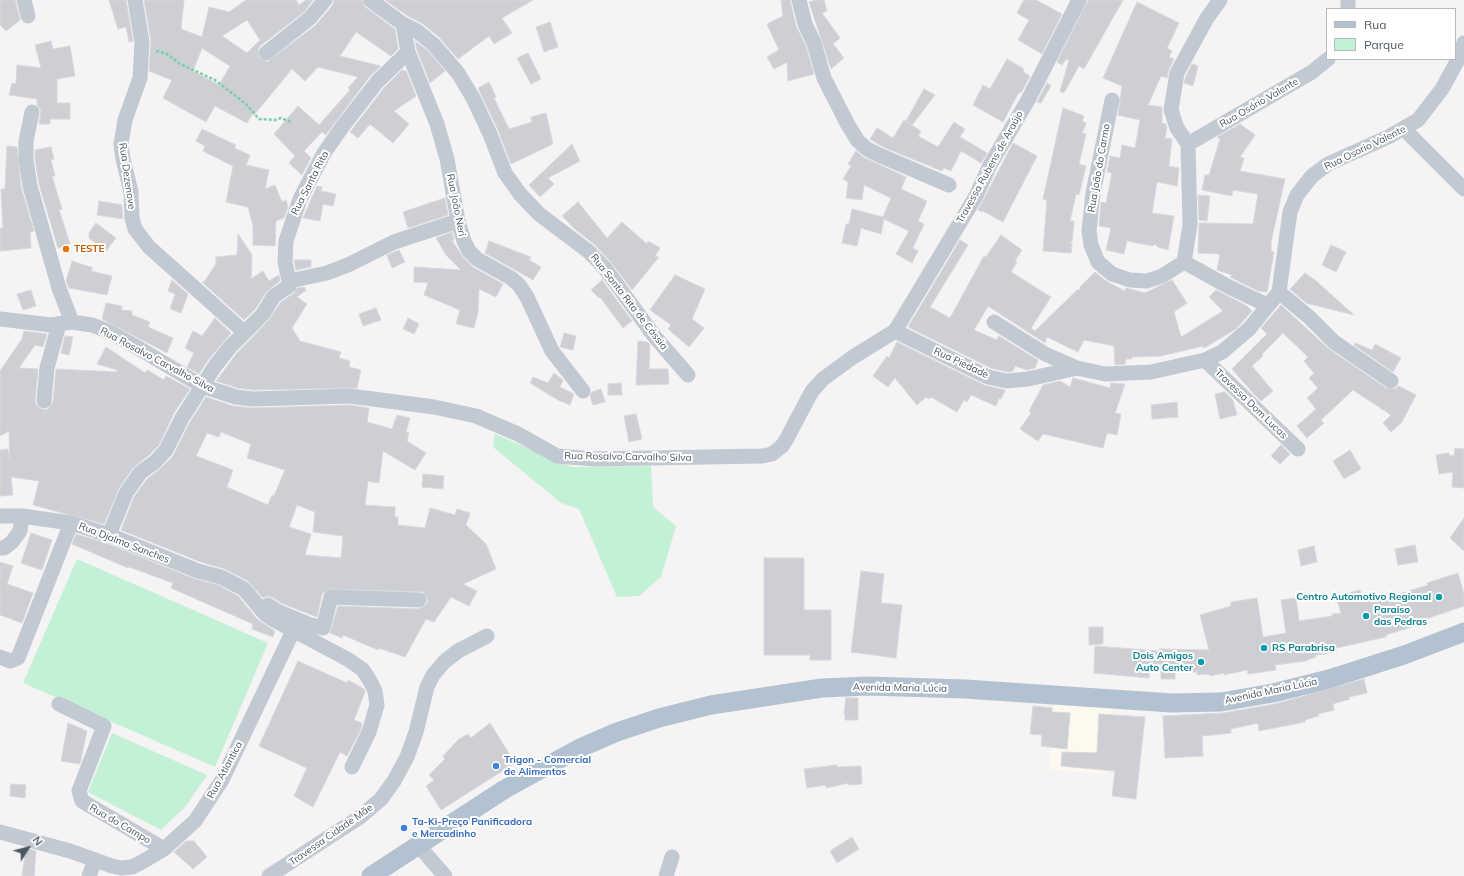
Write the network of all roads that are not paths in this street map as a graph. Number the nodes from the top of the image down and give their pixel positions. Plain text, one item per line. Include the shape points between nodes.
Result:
1 (24, 0) edge
2 (135, 0) edge
3 (325, 0) edge
4 (370, 0) edge
5 (799, 0) edge
6 (1079, 0) edge
7 (1213, 2) edge
8 (28, 16) dead end
9 (403, 24) junction
10 (408, 52) junction
11 (266, 53) dead end
12 (1461, 53) edge
13 (1327, 60) edge
14 (1112, 100) dead end
15 (32, 112) dead end
16 (1404, 129) junction
17 (1188, 144) junction
18 (949, 185) dead end
19 (1464, 189) edge
20 (458, 220) junction
21 (1184, 262) junction
22 (289, 281) junction
23 (1279, 292) junction
24 (1267, 305) junction
25 (0, 319) edge
26 (994, 322) dead end
27 (65, 323) junction
28 (895, 331) junction
29 (244, 332) junction
30 (1205, 360) junction
31 (1078, 368) junction
32 (688, 375) dead end
33 (1391, 381) dead end
34 (202, 386) junction
35 (583, 391) dead end
36 (44, 401) dead end
37 (1298, 449) dead end
38 (0, 516) edge
39 (22, 516) junction
40 (71, 522) junction
41 (109, 535) junction
42 (0, 548) edge
43 (244, 589) junction
44 (419, 600) dead end
45 (293, 631) junction
46 (1464, 632) edge
47 (487, 636) dead end
48 (0, 657) edge
49 (59, 704) dead end
50 (352, 767) dead end
51 (0, 832) edge
52 (418, 845) junction
53 (164, 849) junction
54 (672, 857) dead end
55 (95, 860) junction
56 (89, 876) edge
57 (270, 876) edge
58 (371, 876) edge
59 (445, 876) edge
60 (666, 876) edge

1 - 8 street
2 - 29 street, Rua Dezenove via 142,42 140,78 125,120 122,137 123,159 131,192 135,229 149,247
3 - 11 street via 310,18
4 - 9 street, Rua Santa Rita de Cássia
5 - 18 street via 824,78 858,141 879,155
6 - 28 street, Travessa Rubens de Araújo via 1065,23 1028,100 990,165 976,196
7 - 17 street via 1177,73 1171,110 1177,128
9 - 10 street
9 - 32 street, Rua Santa Rita de Cássia via 433,44 458,73 487,126 504,173 520,194 539,214 588,251 604,267 655,337
10 - 20 street, Rua João Neri via 437,124 452,183
10 - 22 street, Rua Santa Rita via 377,82 324,153 300,200 286,241 285,262
12 - 16 street, Rua Osorio Valente via 1434,101 1418,120
13 - 17 street, Rua Osório Valente via 1312,72
14 - 21 street, Rua João do Carmo via 1092,193 1089,231 1098,262 1112,274 1138,282 1162,276
15 - 27 street via 26,141 30,186 59,288
16 - 19 street
16 - 23 street, Rua Osorio Valente via 1328,164 1312,176 1297,195 1290,212
17 - 21 street via 1190,224
20 - 22 street via 405,238 327,273
20 - 35 street, Rua João Neri via 469,251 477,259 519,285 552,351
21 - 24 street
22 - 29 street via 288,286 274,296 263,314
23 - 24 street
23 - 33 street via 1334,342
24 - 30 street via 1237,340 1222,352
25 - 27 street, Rua Rosalvo Carvalho Silva via 51,325
26 - 31 street via 1045,354
27 - 34 street, Rua Rosalvo Carvalho Silva via 92,325 108,331
27 - 36 street via 47,368
28 - 31 street, Rua Piedade via 988,378 1007,381 1028,379
28 - 34 street, Rua Rosalvo Carvalho Silva via 823,379 812,391 782,446 772,454 762,456 595,459 557,456 518,434 476,416 434,407 350,396 253,399 236,397
29 - 34 street
30 - 31 street via 1151,372 1105,374
30 - 37 street, Travessa Dom Lucas
34 - 41 street via 166,450 140,473 132,485
38 - 39 street, Rua Djalma Sanches
39 - 40 street, Rua Djalma Sanches
39 - 42 street via 20,531 12,542
40 - 41 street, Rua Djalma Sanches
40 - 48 street via 18,658 10,661
41 - 43 street, Rua Djalma Sanches via 221,577
43 - 44 street, Rua Djalma Sanches via 279,612 323,628 331,597
43 - 45 street, Rua Djalma Sanches via 265,614
45 - 50 street, Rua Djalma Sanches via 363,670 375,691 375,718
45 - 53 street, Rua Atlantica via 222,780 195,821
46 - 52 main road, Avenida Maria Lúcia via 1329,679 1273,693 1221,702 1172,703 965,689 868,686 822,688 711,705 659,718 580,748 505,789
47 - 57 street, Travessa Cidade Mãe via 458,651 433,675 426,688 416,732 407,757 381,799 360,817
49 - 53 street, Rua do Campo via 102,724 105,729 79,791 82,802
51 - 55 street, Rua Atlantica
52 - 58 main road, Avenida Maria Lúcia
52 - 59 street
53 - 55 street, Rua Atlantica via 132,867 121,868
54 - 60 street
55 - 56 street

